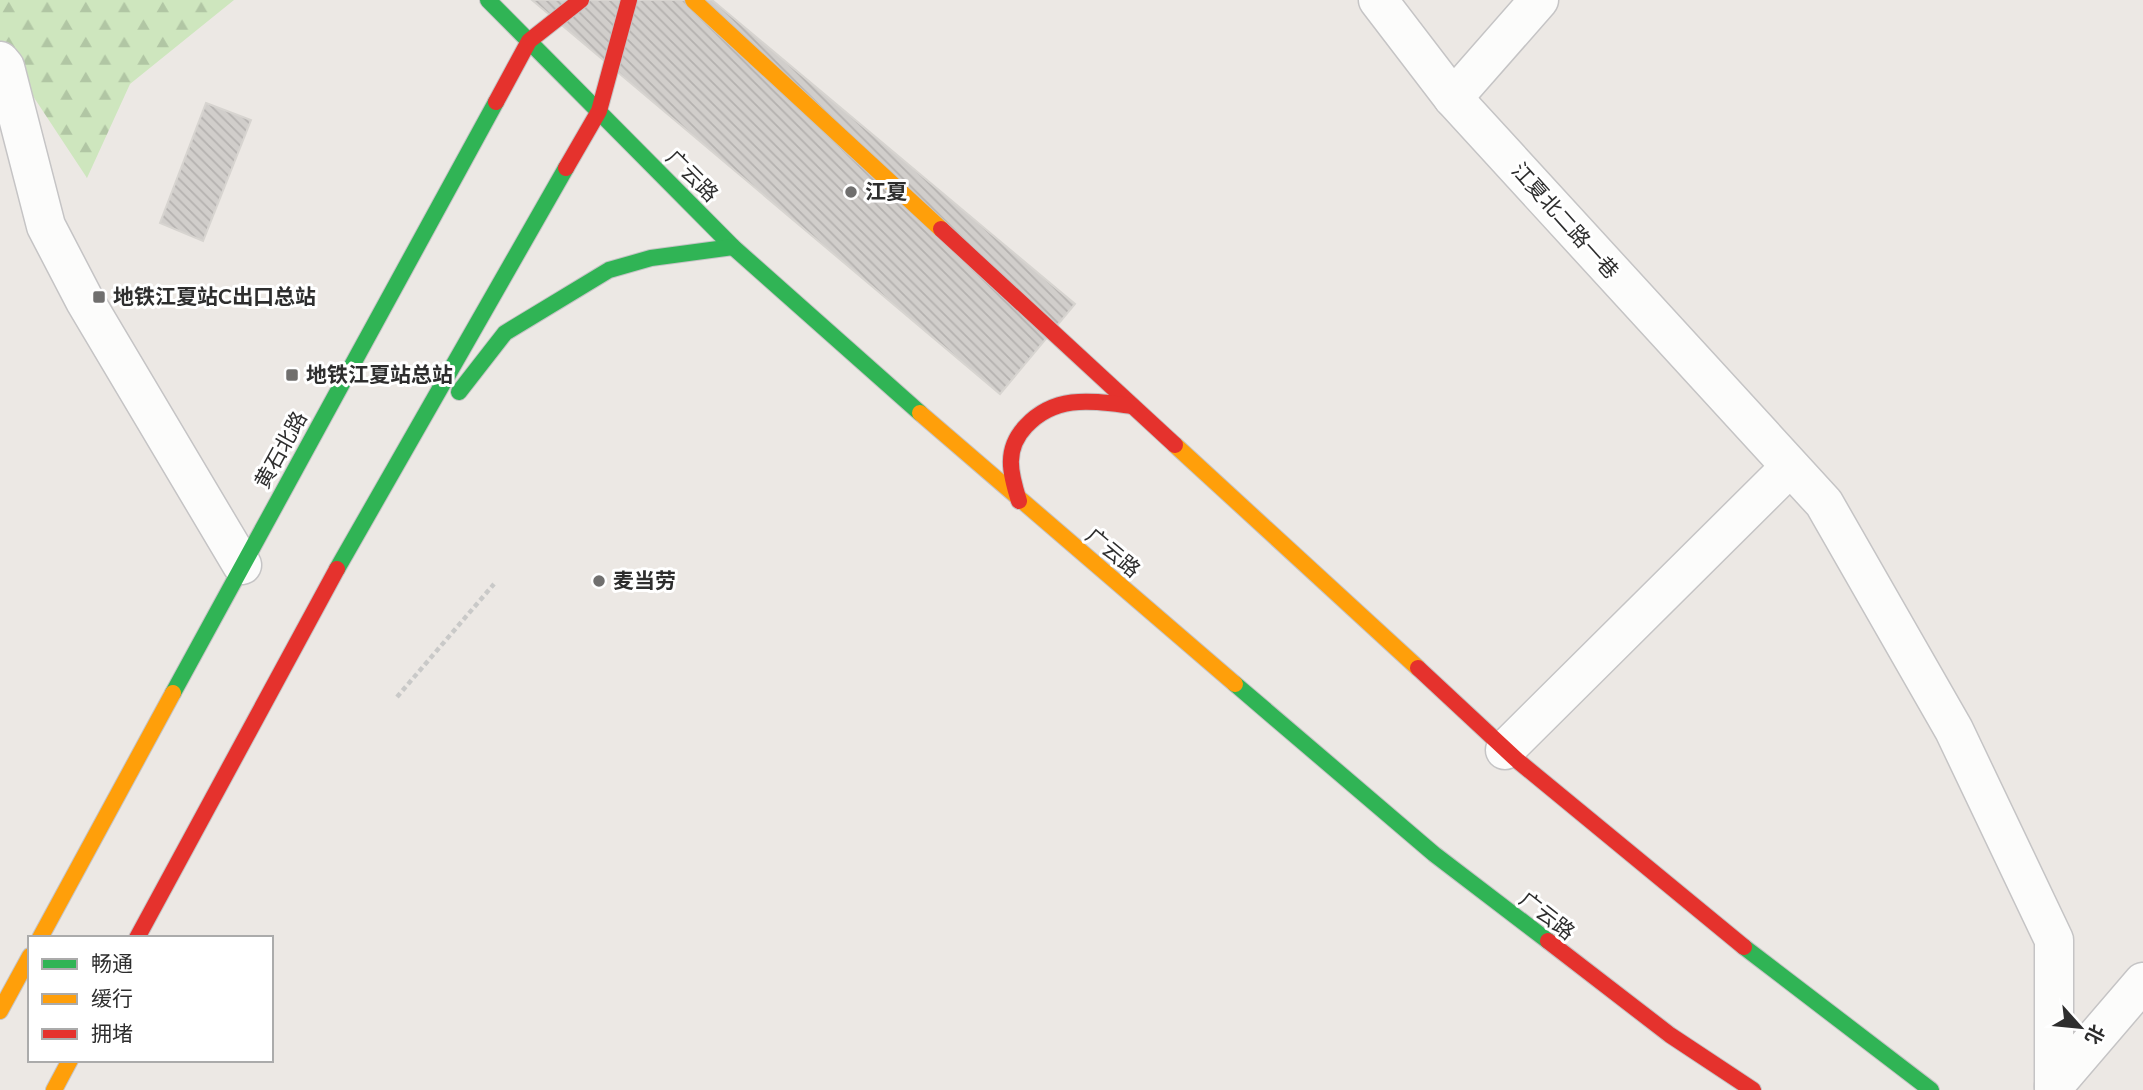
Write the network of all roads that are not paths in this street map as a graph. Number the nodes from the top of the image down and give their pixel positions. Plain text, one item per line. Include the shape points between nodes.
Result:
1 (488, 0) edge
2 (581, 0) edge
3 (628, 0) edge
4 (693, 0) edge
5 (1378, 0) edge
6 (1539, 0) edge
7 (529, 41) junction
8 (0, 61) edge
9 (1453, 98) junction
10 (599, 111) junction
11 (733, 247) junction
12 (1132, 406) junction
13 (1790, 467) junction
14 (1019, 501) junction
15 (370, 507) junction
16 (242, 565) junction
17 (1505, 750) junction
18 (41, 936) edge
19 (138, 936) edge
20 (28, 960) edge
21 (2143, 982) edge
22 (0, 1011) edge
23 (69, 1062) edge
24 (2054, 1088) edge
25 (54, 1090) edge
26 (1753, 1090) edge
27 (1931, 1090) edge

1 - 7 main road, 广云路
2 - 7 main road, 黄石北路
3 - 10 main road
4 - 12 main road
5 - 9 street, 江夏北二路一巷
6 - 9 street
7 - 10 main road, 广云路
7 - 16 main road, 黄石北路
8 - 16 street via 46,226 85,301
9 - 13 street, 江夏北二路一巷
10 - 11 main road, 广云路
10 - 15 main road
11 - 14 main road, 广云路
11 - 15 main road via 651,258 609,270 505,333
12 - 14 main road via 1079,401 1053,404 1031,419 1010,446
12 - 17 main road
13 - 17 street
13 - 24 street, 江夏北二路一巷 via 1824,503 1954,730 2054,940
14 - 26 main road, 广云路 via 1434,854 1660,1027
15 - 19 main road
16 - 18 main road, 黄石北路
17 - 27 main road via 1782,979
20 - 22 main road
21 - 24 street
23 - 25 main road

